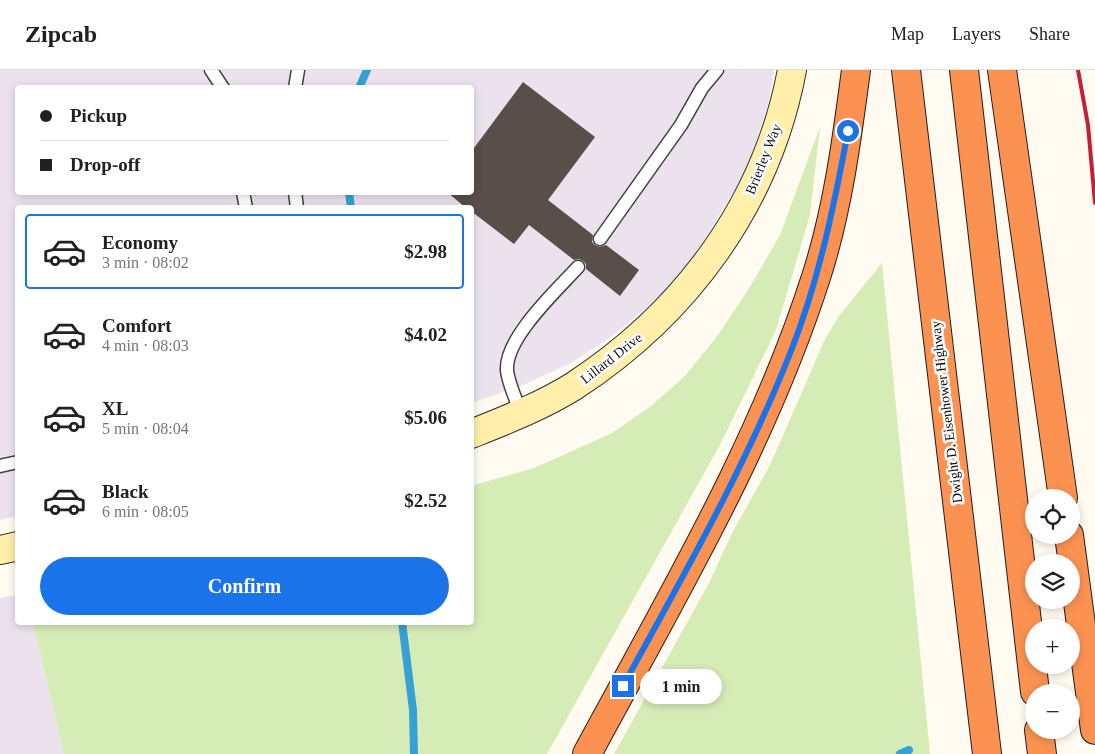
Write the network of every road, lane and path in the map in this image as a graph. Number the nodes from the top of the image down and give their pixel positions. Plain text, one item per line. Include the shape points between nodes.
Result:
1 (211, 70) edge
2 (298, 70) edge
3 (718, 70) edge
4 (792, 70) edge
5 (856, 70) edge
6 (906, 70) edge
7 (964, 70) edge
8 (1002, 70) edge
9 (221, 85) edge
10 (296, 85) edge
11 (600, 240) dead end
12 (722, 244) joint
13 (578, 268) dead end
14 (521, 414) junction
15 (474, 433) edge
16 (15, 463) edge
17 (0, 466) edge
18 (1062, 489) edge
19 (1069, 544) edge
20 (15, 547) edge
21 (0, 550) edge
22 (1034, 684) edge
23 (1095, 730) edge
24 (1041, 739) edge
25 (587, 754) edge
26 (987, 754) edge
27 (1042, 754) edge

1 - 9 lane
2 - 10 lane
3 - 11 lane via 702,88 681,125
4 - 12 street, Brierley Way via 787,97 768,155
5 - 25 highway via 834,204 818,272 792,350 757,433 715,517
6 - 26 highway, Dwight D. Eisenhower Highway
7 - 22 highway
8 - 18 highway
12 - 14 street, Lillard Drive via 664,314 621,353 573,386
13 - 14 lane via 514,343 507,371
14 - 15 street, Lillard Drive
16 - 17 lane
19 - 23 highway
20 - 21 street
24 - 27 highway

